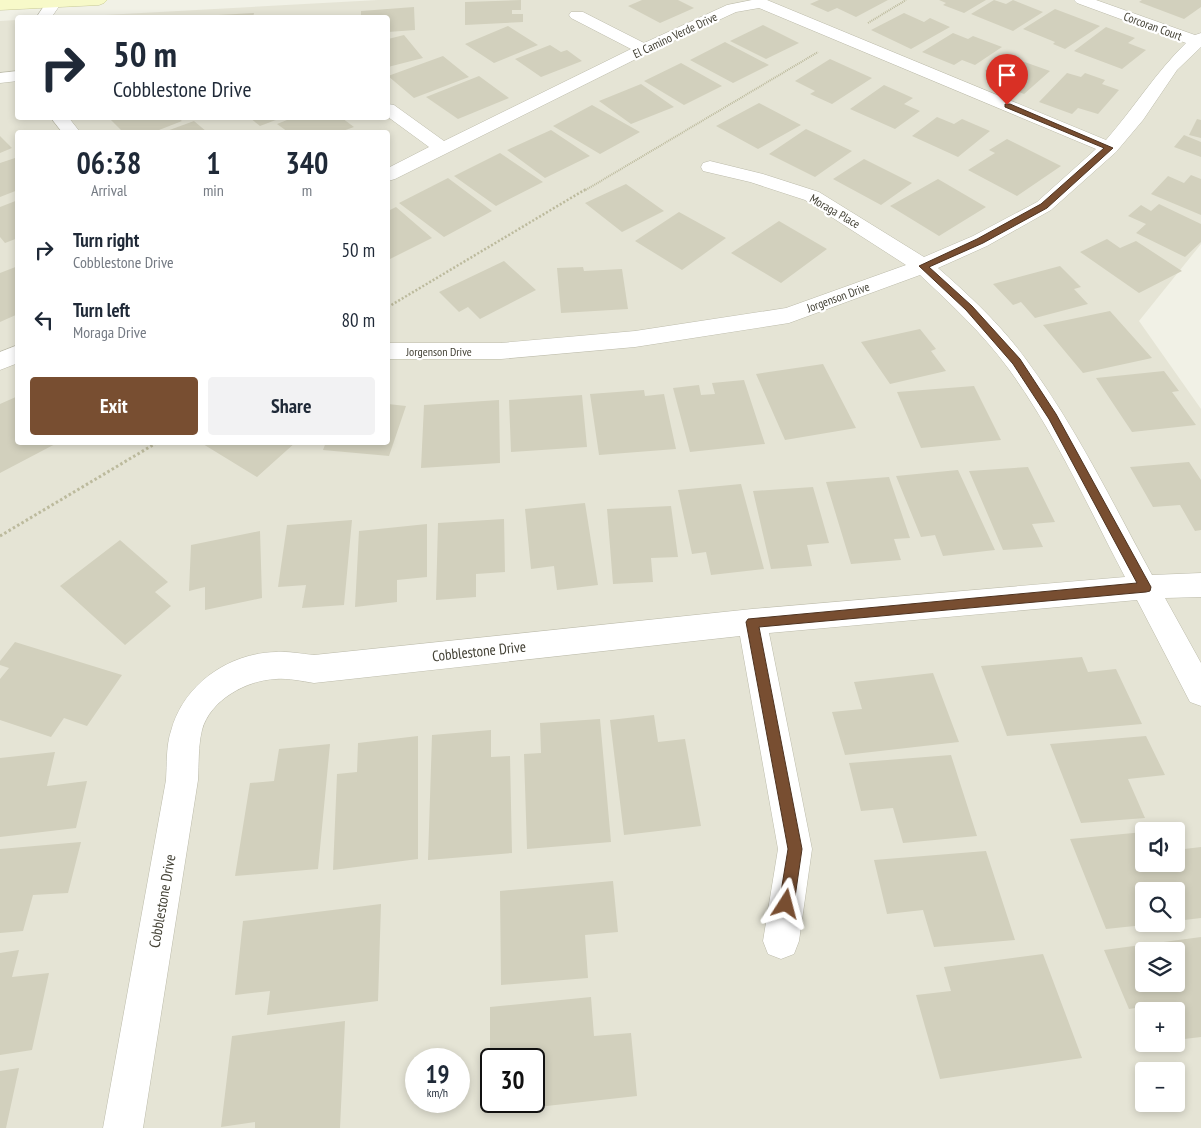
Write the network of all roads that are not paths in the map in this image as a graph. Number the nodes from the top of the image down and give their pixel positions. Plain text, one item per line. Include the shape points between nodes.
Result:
1 (99, 0) edge
2 (1082, 0) edge
3 (54, 2) junction
4 (0, 5) edge
5 (45, 15) edge
6 (576, 15) dead end
7 (1198, 40) edge
8 (644, 49) junction
9 (15, 76) edge
10 (0, 78) edge
11 (390, 110) edge
12 (62, 120) edge
13 (69, 130) edge
14 (442, 148) junction
15 (1109, 148) junction
16 (710, 167) dead end
17 (390, 174) edge
18 (923, 266) junction
19 (390, 351) edge
20 (15, 354) edge
21 (0, 362) edge
22 (1201, 585) edge
23 (1146, 587) junction
24 (752, 622) junction
25 (1201, 692) edge
26 (781, 941) dead end
27 (123, 1128) edge

1 - 3 street
2 - 7 street, Corcoran Court
3 - 4 street
3 - 5 street
6 - 8 street
7 - 15 street, Jorgenson Drive via 1171,67 1137,116
8 - 14 street, El Camino Verde Drive
8 - 15 street, El Camino Verde Drive via 732,8 761,3
9 - 10 street
11 - 14 street
12 - 13 street
14 - 17 street, El Camino Verde Drive
15 - 18 street, Jorgenson Drive via 1044,206 980,241
16 - 18 street, Moraga Place via 812,196
18 - 19 street, Jorgenson Drive via 789,315 654,336 501,351
18 - 23 street, Moraga Place via 969,308 1016,362 1053,417
20 - 21 street
22 - 23 street, Cobblestone Drive
23 - 24 street, Cobblestone Drive
23 - 25 street, Moraga Place
24 - 26 street via 795,849
24 - 27 street, Cobblestone Drive via 314,669 269,665 217,684 197,705 186,730 182,780

